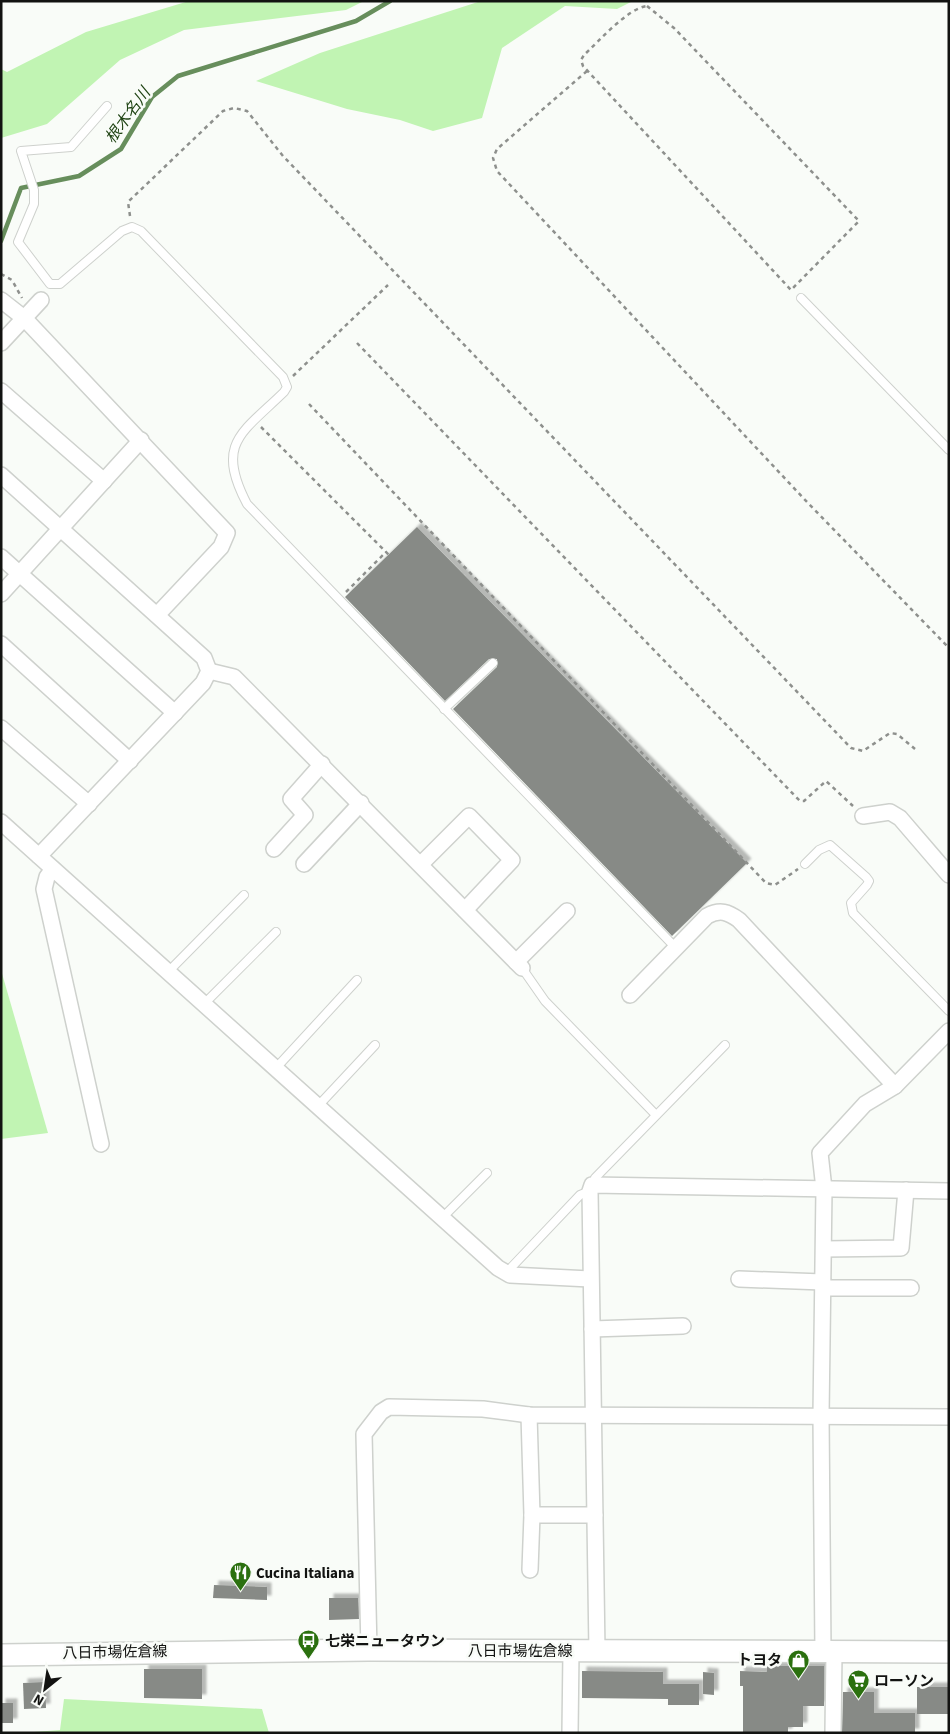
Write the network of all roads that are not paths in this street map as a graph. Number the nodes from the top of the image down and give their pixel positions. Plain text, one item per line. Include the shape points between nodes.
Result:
1 (107, 106) dead end
2 (801, 298) dead end
3 (1, 300) edge
4 (41, 300) dead end
5 (24, 318) junction
6 (1, 344) edge
7 (1, 391) edge
8 (141, 440) junction
9 (949, 450) edge
10 (1, 475) edge
11 (104, 481) junction
12 (62, 528) junction
13 (1, 557) edge
14 (19, 573) junction
15 (1, 594) edge
16 (157, 615) junction
17 (1, 644) edge
18 (493, 663) dead end
19 (209, 671) junction
20 (444, 709) junction
21 (175, 713) junction
22 (1, 728) edge
23 (130, 761) junction
24 (322, 764) junction
25 (361, 803) junction
26 (89, 804) junction
27 (863, 816) road end
28 (1, 822) edge
29 (274, 848) dead end
30 (39, 856) junction
31 (304, 864) dead end
32 (420, 864) junction
33 (805, 864) road end
34 (54, 869) junction
35 (949, 875) edge
36 (244, 895) dead end
37 (465, 910) junction
38 (567, 911) dead end
39 (276, 932) dead end
40 (675, 947) junction
41 (519, 965) junction
42 (168, 972) junction
43 (357, 980) dead end
44 (630, 995) dead end
45 (204, 1004) junction
46 (949, 1011) edge
47 (949, 1031) edge
48 (375, 1046) dead end
49 (725, 1046) dead end
50 (276, 1068) junction
51 (895, 1086) junction
52 (318, 1106) junction
53 (656, 1115) junction
54 (101, 1144) dead end
55 (487, 1173) dead end
56 (591, 1188) junction
57 (824, 1189) junction
58 (906, 1190) junction
59 (949, 1191) edge
60 (442, 1218) junction
61 (824, 1249) junction
62 (506, 1273) junction
63 (590, 1279) junction
64 (739, 1279) dead end
65 (823, 1285) junction
66 (911, 1288) dead end
67 (683, 1326) dead end
68 (592, 1329) junction
69 (529, 1415) junction
70 (595, 1416) junction
71 (821, 1416) junction
72 (949, 1417) edge
73 (532, 1515) junction
74 (595, 1515) junction
75 (530, 1570) dead end
76 (369, 1650) junction
77 (597, 1650) junction
78 (571, 1651) junction
79 (828, 1652) junction
80 (949, 1652) edge
81 (1, 1655) edge
82 (570, 1733) edge
83 (833, 1733) edge

1 - 20 lane via 71,147 21,151 33,186 34,204 18,242 50,284 60,284 122,230 132,227 141,231 286,382 284,392 239,435 234,446 232,465 240,491 253,511
2 - 9 lane
3 - 5 street
4 - 5 street
5 - 6 street
5 - 8 street
7 - 11 street
8 - 11 street
8 - 16 street via 228,534 221,546
10 - 12 street
11 - 12 street
12 - 14 street
12 - 16 street
13 - 14 street
14 - 15 street
14 - 21 street
16 - 19 street via 204,658
17 - 23 street
18 - 20 lane
19 - 21 street via 203,683
19 - 24 street via 234,677
20 - 40 lane
21 - 23 street
22 - 26 street
23 - 26 street
24 - 25 street
24 - 29 street via 291,799 305,814
25 - 31 street
25 - 32 street
26 - 30 street
27 - 35 street via 890,812 900,818
28 - 30 street
30 - 34 street
32 - 37 street
32 - 37 street via 469,816 512,860
33 - 46 lane via 819,850 830,845 869,881 851,903 853,913
34 - 42 street
34 - 54 street via 47,877 44,889
36 - 42 lane
37 - 41 street
38 - 41 street
39 - 45 lane
40 - 44 street
40 - 51 street via 707,916 728,912
41 - 53 lane via 545,1001
42 - 45 street
43 - 50 lane
45 - 50 street
47 - 51 street
48 - 52 lane
49 - 53 lane
50 - 52 street
51 - 57 street via 865,1104 820,1153
52 - 60 street
53 - 56 lane via 595,1178
55 - 60 lane
56 - 57 street
56 - 62 lane via 580,1195
56 - 63 street
57 - 58 street
57 - 61 street
58 - 59 street
58 - 61 street via 902,1248
60 - 62 street
61 - 65 street
62 - 63 street
63 - 68 street
64 - 65 street
65 - 66 street
65 - 71 street
67 - 68 street
68 - 70 street
69 - 70 street
69 - 73 street
69 - 76 street via 483,1409 389,1407 368,1426 364,1434
70 - 71 street
70 - 74 street
71 - 72 street
71 - 79 street
73 - 74 street
73 - 75 street
74 - 77 street
76 - 78 main road, 八日市場佐倉線
76 - 81 main road, 八日市場佐倉線
77 - 78 main road, 八日市場佐倉線
77 - 79 main road, 八日市場佐倉線
78 - 82 street
79 - 80 main road, 八日市場佐倉線
79 - 83 street

